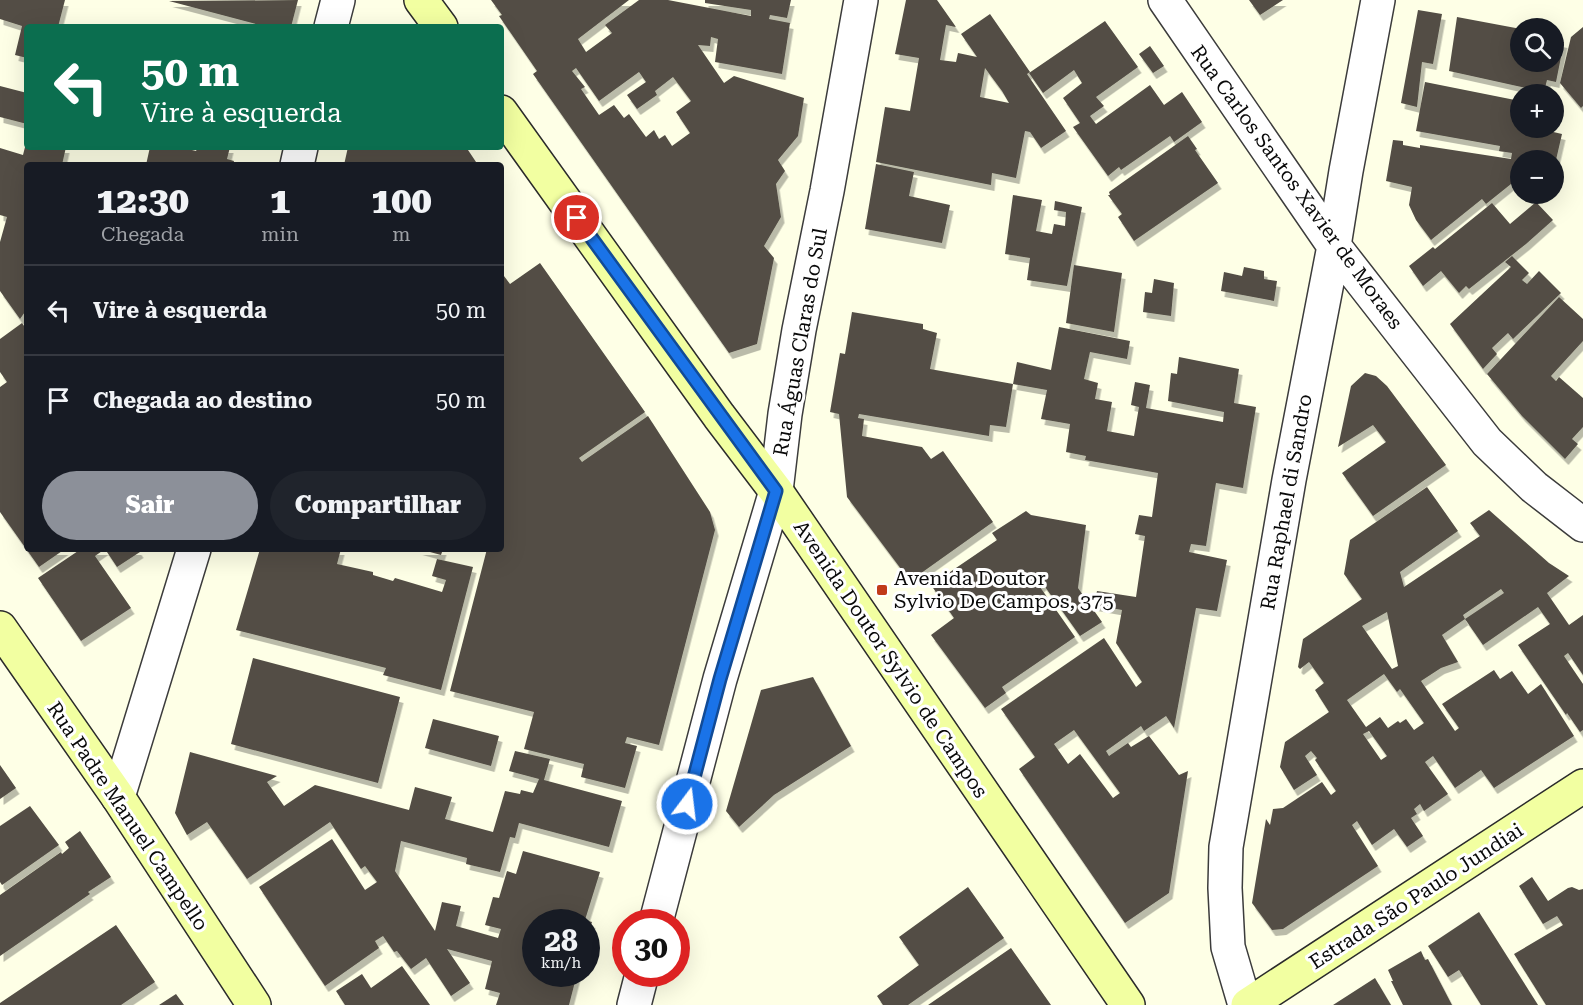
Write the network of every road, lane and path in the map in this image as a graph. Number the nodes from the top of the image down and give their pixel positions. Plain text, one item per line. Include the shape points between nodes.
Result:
1 (338, 0) edge
2 (421, 0) edge
3 (861, 0) edge
4 (1165, 0) edge
5 (1378, 0) edge
6 (332, 24) edge
7 (439, 24) edge
8 (504, 116) edge
9 (1334, 246) junction
10 (776, 491) junction
11 (1583, 525) edge
12 (193, 552) edge
13 (0, 628) edge
14 (1583, 786) edge
15 (118, 798) junction
16 (659, 909) edge
17 (639, 987) edge
18 (254, 1005) edge
19 (634, 1005) edge
20 (1128, 1005) edge
21 (1247, 1005) edge

1 - 6 street
2 - 7 main road
3 - 10 street, Rua Águas Claras do Sul via 799,330
4 - 9 street, Rua Carlos Santos Xavier de Moraes
5 - 9 street, Rua Raphael di Sandro
8 - 10 main road, Avenida Doutor Sylvio de Campos
9 - 11 street, Rua Carlos Santos Xavier de Moraes via 1487,442 1534,487
9 - 21 street, Rua Raphael di Sandro via 1288,480 1226,848 1228,947
10 - 16 street, Rua Águas Claras do Sul via 720,679
10 - 20 main road, Avenida Doutor Sylvio de Campos
12 - 15 street
13 - 15 main road, Rua Padre Manuel Campello
14 - 21 main road, Estrada São Paulo Jundiai
15 - 18 main road, Rua Padre Manuel Campello
17 - 19 street

